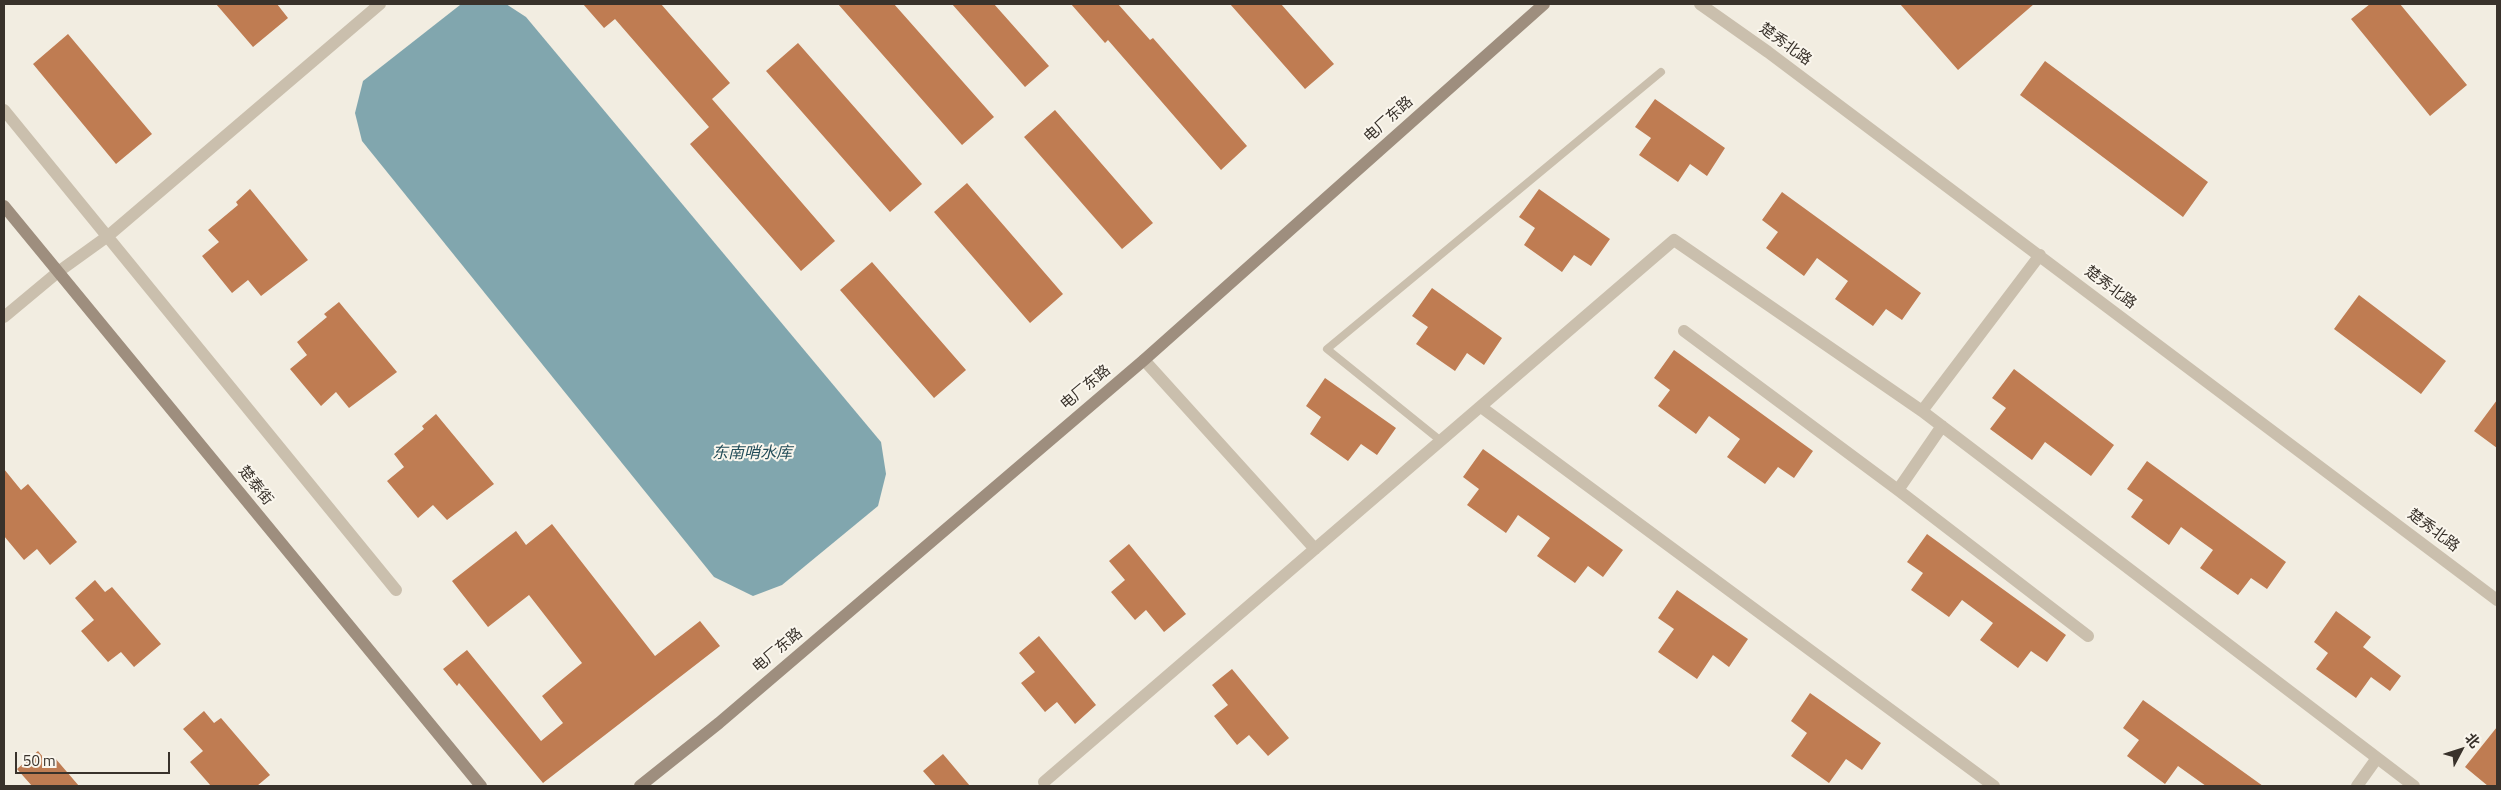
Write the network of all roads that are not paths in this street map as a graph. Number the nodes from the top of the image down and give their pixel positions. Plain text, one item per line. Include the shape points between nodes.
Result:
1 (380, 4) edge
2 (1544, 4) edge
3 (1700, 4) edge
4 (1661, 72) dead end
5 (4, 110) edge
6 (4, 206) edge
7 (108, 236) junction
8 (2040, 255) junction
9 (58, 272) junction
10 (4, 317) edge
11 (1684, 330) dead end
12 (1144, 360) junction
13 (1481, 406) junction
14 (1922, 411) junction
15 (1942, 426) junction
16 (1441, 441) junction
17 (1898, 490) junction
18 (1315, 549) junction
19 (396, 590) dead end
20 (2497, 600) edge
21 (2088, 636) dead end
22 (2377, 758) junction
23 (1044, 782) dead end
24 (481, 786) edge
25 (640, 786) edge
26 (1994, 786) edge
27 (2357, 786) edge
28 (2414, 786) edge

1 - 7 street
2 - 12 street, 电厂东路
3 - 8 street, 楚秀北路
4 - 16 lane via 1327,349
5 - 7 street
6 - 9 street, 楚泰街
7 - 9 street
7 - 19 street
8 - 14 street
8 - 20 street, 楚秀北路
9 - 10 street
9 - 24 street, 楚泰街
11 - 17 street
12 - 18 street
12 - 25 street, 电厂东路 via 719,723
13 - 14 street via 1674,240
13 - 16 street
13 - 26 street
14 - 15 street
15 - 17 street
15 - 22 street
16 - 18 street
17 - 21 street
18 - 23 street
22 - 27 street
22 - 28 street

